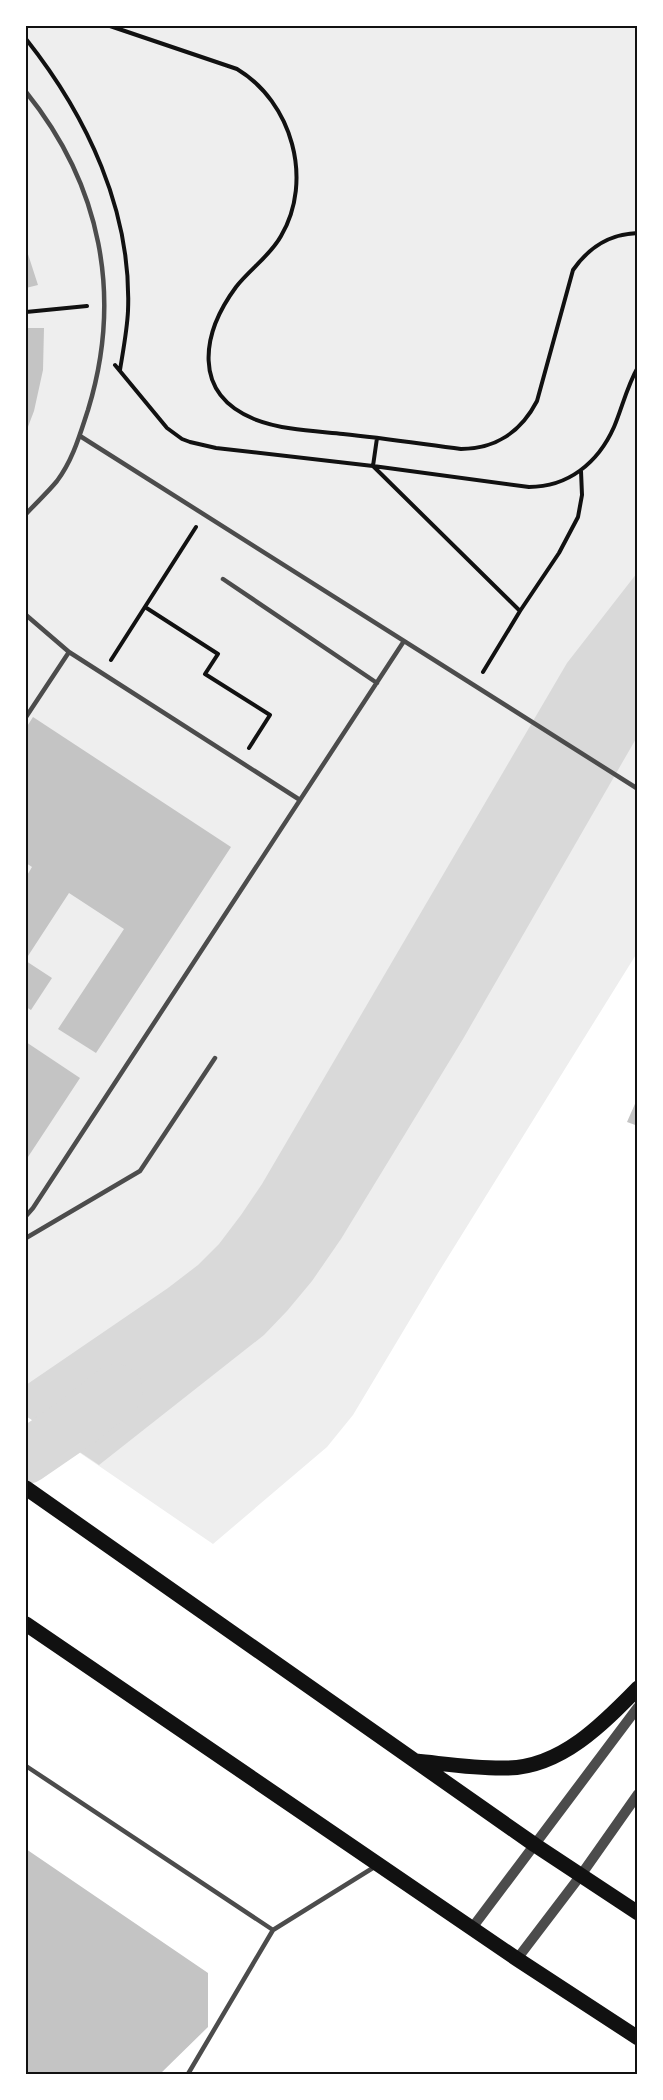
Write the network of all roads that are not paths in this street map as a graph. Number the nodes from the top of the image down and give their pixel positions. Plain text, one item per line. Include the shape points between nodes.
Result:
1 (26, 92) edge
2 (80, 436) junction
3 (26, 514) edge
4 (223, 579) dead end
5 (26, 615) edge
6 (404, 641) junction
7 (69, 652) junction
8 (377, 683) junction
9 (26, 717) edge
10 (638, 789) edge
11 (300, 800) junction
12 (215, 1058) dead end
13 (26, 1216) edge
14 (26, 1238) edge
15 (26, 1488) edge
16 (26, 1624) edge
17 (638, 1688) edge
18 (638, 1707) edge
19 (414, 1760) junction
20 (26, 1766) edge
21 (638, 1794) edge
22 (535, 1845) junction
23 (378, 1864) junction
24 (581, 1875) junction
25 (638, 1913) edge
26 (472, 1928) junction
27 (273, 1930) junction
28 (517, 1959) junction
29 (638, 2038) edge
30 (188, 2074) edge

1 - 2 lane via 76,174 103,272 102,348
2 - 3 lane via 58,480
2 - 6 lane
4 - 8 lane
5 - 7 lane
6 - 8 lane
6 - 10 lane
7 - 9 lane
7 - 11 lane
8 - 11 lane
11 - 13 lane
12 - 14 lane via 140,1171
15 - 19 main road
16 - 23 main road
17 - 19 main road via 580,1741 538,1762 510,1768
18 - 22 street
19 - 22 main road
20 - 27 lane
21 - 24 street
22 - 24 main road
22 - 26 street
23 - 26 main road
23 - 27 lane
24 - 25 main road
24 - 28 street
26 - 28 main road
27 - 30 lane
28 - 29 main road

